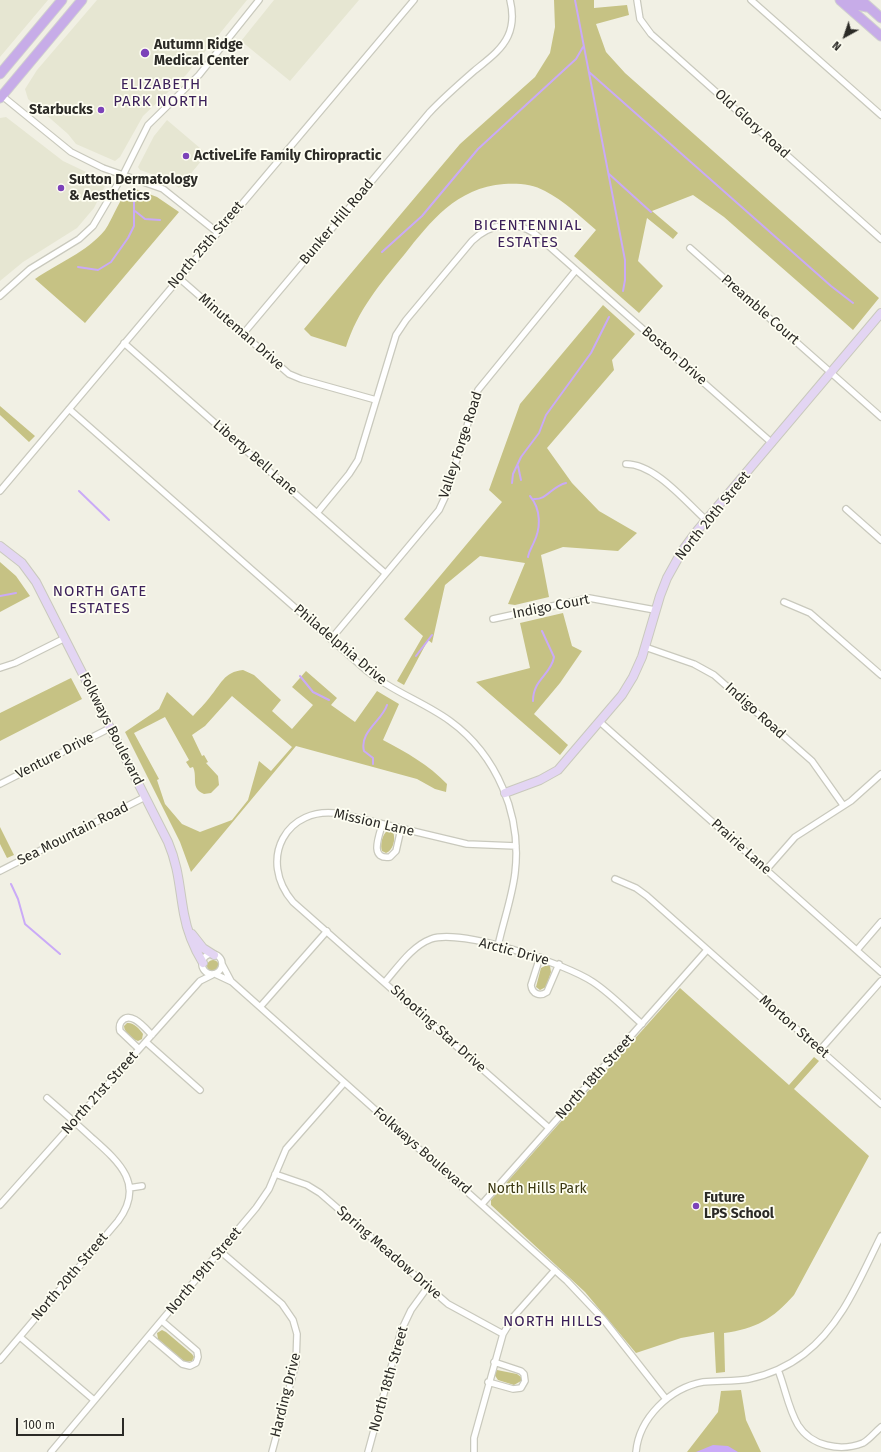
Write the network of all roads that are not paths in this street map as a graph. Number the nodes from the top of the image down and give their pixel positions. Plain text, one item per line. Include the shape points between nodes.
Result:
1 (62, 0) edge
2 (82, 0) edge
3 (259, 0) edge
4 (414, 0) edge
5 (510, 0) edge
6 (637, 0) edge
7 (751, 0) edge
8 (840, 0) edge
9 (850, 0) edge
10 (861, 0) edge
11 (869, 7) junction
12 (881, 18) edge
13 (881, 36) edge
14 (0, 74) edge
15 (1, 94) edge
16 (881, 115) edge
17 (123, 175) junction
18 (217, 232) junction
19 (881, 239) edge
20 (690, 248) dead end
21 (576, 270) junction
22 (179, 278) junction
23 (0, 296) edge
24 (881, 313) edge
25 (243, 334) junction
26 (124, 343) junction
27 (831, 373) junction
28 (376, 400) junction
29 (69, 409) junction
30 (881, 417) edge
31 (772, 443) junction
32 (626, 464) dead end
33 (0, 491) edge
34 (846, 509) dead end
35 (317, 513) junction
36 (706, 520) junction
37 (881, 540) edge
38 (0, 546) edge
39 (385, 574) junction
40 (784, 602) dead end
41 (655, 610) junction
42 (494, 619) dead end
43 (65, 638) junction
44 (330, 639) junction
45 (645, 646) junction
46 (0, 668) edge
47 (881, 675) edge
48 (600, 722) junction
49 (110, 728) junction
50 (881, 774) edge
51 (0, 784) edge
52 (506, 794) junction
53 (145, 797) junction
54 (844, 806) junction
55 (382, 825) junction
56 (401, 829) junction
57 (516, 846) junction
58 (0, 870) edge
59 (766, 870) junction
60 (615, 879) dead end
61 (881, 922) edge
62 (188, 930) junction
63 (327, 931) junction
64 (498, 946) junction
65 (707, 950) junction
66 (856, 950) junction
67 (214, 954) junction
68 (540, 957) junction
69 (222, 964) junction
70 (559, 964) junction
71 (203, 965) junction
72 (881, 972) edge
73 (214, 974) junction
74 (200, 980) junction
75 (881, 981) edge
76 (232, 982) junction
77 (385, 982) junction
78 (260, 1007) junction
79 (642, 1024) junction
80 (152, 1034) junction
81 (146, 1042) junction
82 (139, 1049) junction
83 (820, 1050) junction
84 (344, 1083) junction
85 (200, 1090) dead end
86 (47, 1098) dead end
87 (881, 1104) edge
88 (74, 1122) junction
89 (549, 1128) junction
90 (275, 1174) junction
91 (142, 1186) dead end
92 (128, 1188) junction
93 (1, 1203) edge
94 (482, 1204) junction
95 (881, 1236) edge
96 (220, 1251) junction
97 (555, 1270) junction
98 (427, 1288) junction
99 (162, 1321) junction
100 (503, 1334) junction
101 (149, 1336) junction
102 (20, 1337) junction
103 (0, 1360) edge
104 (494, 1362) junction
105 (778, 1370) junction
106 (488, 1382) junction
107 (666, 1399) junction
108 (94, 1400) junction
109 (881, 1426) edge
110 (51, 1452) edge
111 (272, 1452) edge
112 (368, 1452) edge
113 (474, 1452) edge
114 (636, 1452) edge

1 - 14 main road
2 - 15 main road
3 - 17 street via 199,75 151,122
4 - 18 street, North 25th Street
5 - 25 street, Bunker Hill Road via 512,25 501,48 435,106
6 - 19 street, Old Glory Road via 640,19 652,34
7 - 16 street
8 - 13 main road
9 - 11 main road via 857,5
10 - 11 main road
11 - 12 main road
15 - 17 street via 70,152
17 - 18 street via 149,182 168,191
17 - 23 street via 100,217 89,230 30,269
18 - 22 street, North 25th Street
20 - 27 street, Preamble Court
21 - 28 street, Boston Drive via 534,233 524,228 503,225 482,232 402,324 394,339
21 - 31 street, Boston Drive
21 - 39 street, Valley Forge Road via 479,386 443,502
22 - 25 street, Minuteman Drive
22 - 26 street, North 25th Street
24 - 27 street, North 20th Street
25 - 28 street, Minuteman Drive via 294,376
26 - 29 street, North 25th Street
26 - 35 street, Liberty Bell Lane
27 - 30 street, Preamble Court
27 - 31 street, North 20th Street
28 - 35 street, Boston Drive via 356,465
29 - 33 street, North 25th Street
29 - 44 street, Philadelphia Drive
31 - 36 street, North 20th Street
32 - 36 street via 635,464 650,471
34 - 37 street
35 - 39 street, Liberty Bell Lane
36 - 41 street, North 20th Street via 676,560
38 - 43 street, Folkways Boulevard via 22,563 35,579
39 - 44 street, Valley Forge Road
40 - 47 street via 810,613
41 - 42 street, Indigo Court via 589,598
41 - 45 street, North 20th Street
43 - 46 street
43 - 49 street, Folkways Boulevard
44 - 52 street, Philadelphia Drive via 377,679 438,713 460,730 484,755
45 - 48 street, North 20th Street via 636,672 626,689
45 - 54 street, Indigo Road via 694,664 714,675 812,761
48 - 52 street, North 20th Street via 554,773
48 - 59 street, Prairie Lane
49 - 51 street, Venture Drive
49 - 53 street, Folkways Boulevard
50 - 54 street
52 - 57 street, Philadelphia Drive
53 - 58 street, Sea Mountain Road
53 - 62 street, Folkways Boulevard via 174,858
54 - 59 street via 795,837
55 - 56 street, Mission Lane
55 - 56 street via 376,848 383,857 390,857 395,852
55 - 63 street, Mission Lane via 334,813 315,814 295,824 283,838 276,860 280,883 293,902
56 - 57 street, Mission Lane via 467,844
57 - 64 street, Philadelphia Drive via 514,878
59 - 66 street, Prairie Lane
60 - 65 street, Morton Street via 647,896
61 - 66 street
62 - 67 street, Folkways Boulevard via 203,948
62 - 71 street, Folkways Boulevard
63 - 77 street, Shooting Star Drive
63 - 78 street
64 - 68 street, Arctic Drive
64 - 77 street, Arctic Drive via 457,936 432,939 418,947
65 - 79 street, North 18th Street
65 - 83 street, Morton Street
66 - 72 street, Prairie Lane
67 - 69 street via 219,957
67 - 71 street via 207,956
68 - 70 street, Arctic Drive
68 - 70 street via 531,985 537,994 547,992
69 - 73 street via 221,970
69 - 76 street, Folkways Boulevard
70 - 79 street, Arctic Drive via 593,982
71 - 73 street via 206,972
71 - 74 street, North 21st Street
73 - 74 street, North 21st Street
73 - 76 street, Folkways Boulevard
74 - 80 street, North 21st Street
75 - 83 street
76 - 78 street, Folkways Boulevard
77 - 89 street, Shooting Star Drive
78 - 84 street, Folkways Boulevard
79 - 89 street, North 18th Street
80 - 81 street, North 21st Street
80 - 82 street via 133,1018 122,1020 119,1025 120,1031
81 - 82 street, North 21st Street
81 - 85 street
82 - 88 street, North 21st Street
83 - 87 street, Morton Street
84 - 90 street, North 19th Street via 292,1142
84 - 94 street, Folkways Boulevard
86 - 88 street
88 - 92 street via 118,1161 126,1174
88 - 93 street, North 21st Street
89 - 94 street, North 18th Street
90 - 96 street, North 19th Street via 260,1203
90 - 98 street, Spring Meadow Drive via 307,1185 320,1193
91 - 92 street
92 - 102 street, North 20th Street via 127,1204 122,1216
94 - 97 street, Folkways Boulevard
95 - 105 street via 836,1320 809,1350
96 - 99 street, North 19th Street
96 - 111 street, Harding Drive via 282,1304 293,1320 297,1334 296,1363
97 - 100 street via 514,1316
97 - 107 street, Folkways Boulevard via 603,1319
98 - 100 street, Spring Meadow Drive via 457,1310
98 - 112 street, North 18th Street via 411,1310 401,1331
99 - 101 street, North 19th Street
99 - 101 street via 197,1351 199,1356 196,1363 190,1366 182,1364
100 - 104 street
101 - 108 street, North 19th Street
102 - 103 street, North 20th Street
102 - 108 street
104 - 106 street
104 - 106 street via 521,1371 525,1381 521,1388 513,1389
105 - 107 street via 748,1379 695,1384
105 - 109 street via 794,1417 803,1432 812,1439 825,1446 849,1447 862,1443
106 - 113 street via 474,1438
107 - 114 street via 646,1423
108 - 110 street, North 19th Street

